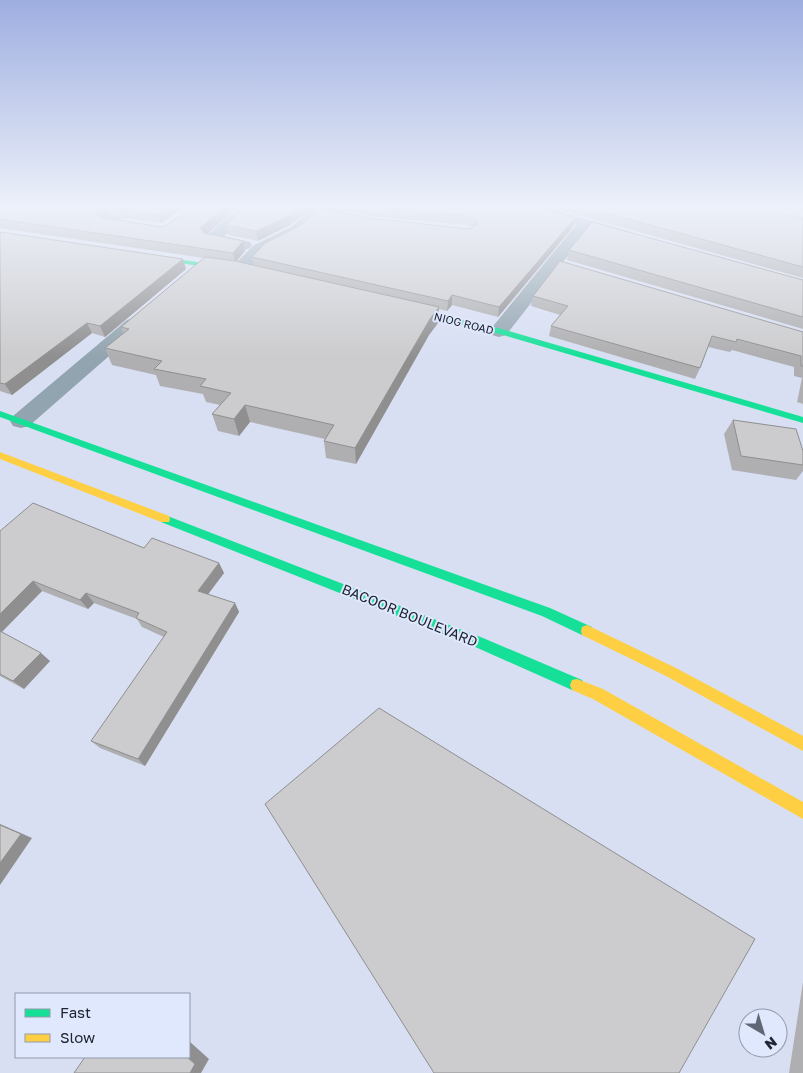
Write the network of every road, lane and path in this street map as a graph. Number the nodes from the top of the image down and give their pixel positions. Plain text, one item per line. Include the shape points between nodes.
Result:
1 (152, 257) edge
2 (254, 257) edge
3 (559, 257) edge
4 (554, 263) junction
5 (204, 265) junction
6 (572, 268) edge
7 (244, 271) joint
8 (184, 282) edge
9 (386, 304) edge
10 (148, 312) edge
11 (499, 331) junction
12 (0, 414) edge
13 (803, 420) edge
14 (14, 427) junction
15 (0, 455) edge
16 (803, 744) edge
17 (803, 811) edge

1 - 5 main road
2 - 7 street
3 - 4 street
4 - 6 street
4 - 11 street
5 - 7 main road
5 - 8 street
9 - 11 main road, NIOG ROAD
10 - 14 street
11 - 13 main road, NIOG ROAD
12 - 14 main road
14 - 16 main road via 546,612 671,672
15 - 17 main road, BACOOR BOULEVARD via 478,642 598,694

